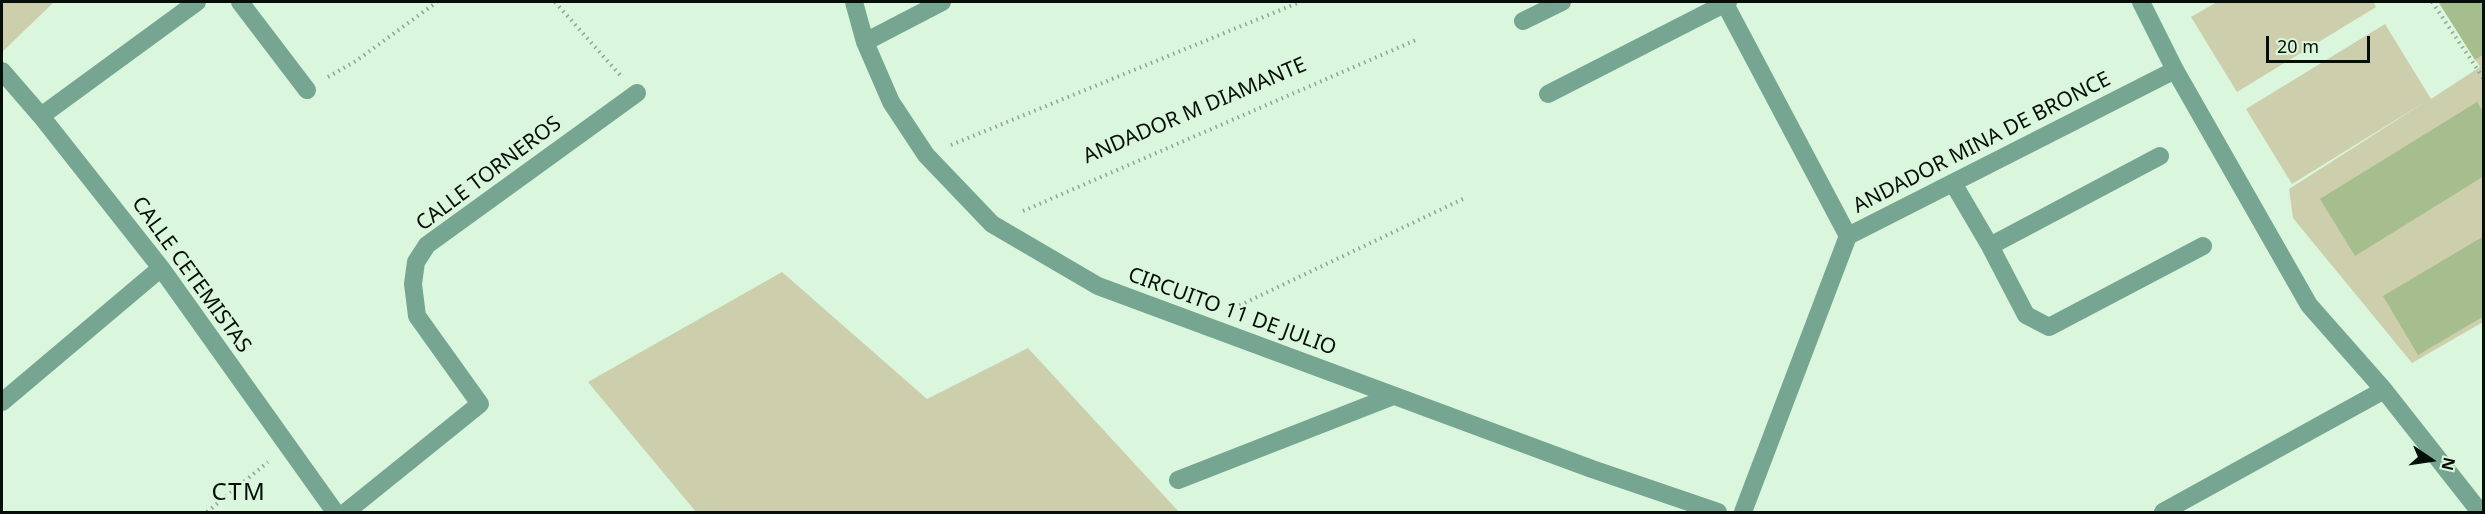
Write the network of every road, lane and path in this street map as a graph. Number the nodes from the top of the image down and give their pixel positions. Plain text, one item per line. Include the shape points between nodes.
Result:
1 (197, 2) edge
2 (240, 2) edge
3 (437, 2) edge
4 (555, 2) edge
5 (854, 2) edge
6 (942, 2) edge
7 (1300, 2) edge
8 (1562, 2) edge
9 (1725, 2) edge
10 (2141, 2) edge
11 (2432, 2) edge
12 (1523, 21) dead end
13 (1416, 40) dead end
14 (865, 42) junction
15 (2175, 70) junction
16 (2, 71) edge
17 (2484, 79) edge
18 (307, 90) joint
19 (637, 93) joint
20 (1548, 94) dead end
21 (42, 116) junction
22 (926, 155) junction
23 (2160, 156) dead end
24 (1953, 183) junction
25 (1465, 198) dead end
26 (992, 224) junction
27 (1848, 236) junction
28 (1990, 246) junction
29 (2203, 246) dead end
30 (160, 268) junction
31 (1224, 312) dead end
32 (2384, 390) junction
33 (1393, 396) junction
34 (2, 402) edge
35 (287, 446) junction
36 (1178, 480) dead end
37 (207, 513) edge
38 (334, 513) edge
39 (346, 513) edge
40 (1718, 513) edge
41 (1743, 513) edge
42 (2163, 513) edge
43 (2480, 513) edge

1 - 21 street
2 - 18 street
3 - 18 path via 356,61
4 - 19 path
5 - 14 street, CIRCUITO 11 DE JULIO
6 - 14 street
7 - 22 path
8 - 12 street
9 - 20 street
9 - 27 street
10 - 15 street
11 - 17 path
13 - 26 path, ANDADOR M DIAMANTE
14 - 22 street, CIRCUITO 11 DE JULIO via 891,102
15 - 24 street, ANDADOR MINA DE BRONCE
15 - 32 street via 2309,305
16 - 21 street, CALLE CETEMISTAS
19 - 39 street, CALLE TORNEROS via 427,245 416,262 413,284 417,316 480,404
21 - 30 street, CALLE CETEMISTAS
22 - 26 street, CIRCUITO 11 DE JULIO
23 - 28 street
24 - 27 street, ANDADOR MINA DE BRONCE
24 - 28 street
25 - 31 path
26 - 33 street, CIRCUITO 11 DE JULIO via 1098,286
27 - 41 street, ANDADOR MINA DE BRONCE
28 - 29 street via 2026,315 2049,327
30 - 34 street
30 - 35 street, CALLE CETEMISTAS
32 - 42 street
32 - 43 street
33 - 36 street
33 - 40 street, CIRCUITO 11 DE JULIO
35 - 37 path
35 - 38 street, CALLE CETEMISTAS

